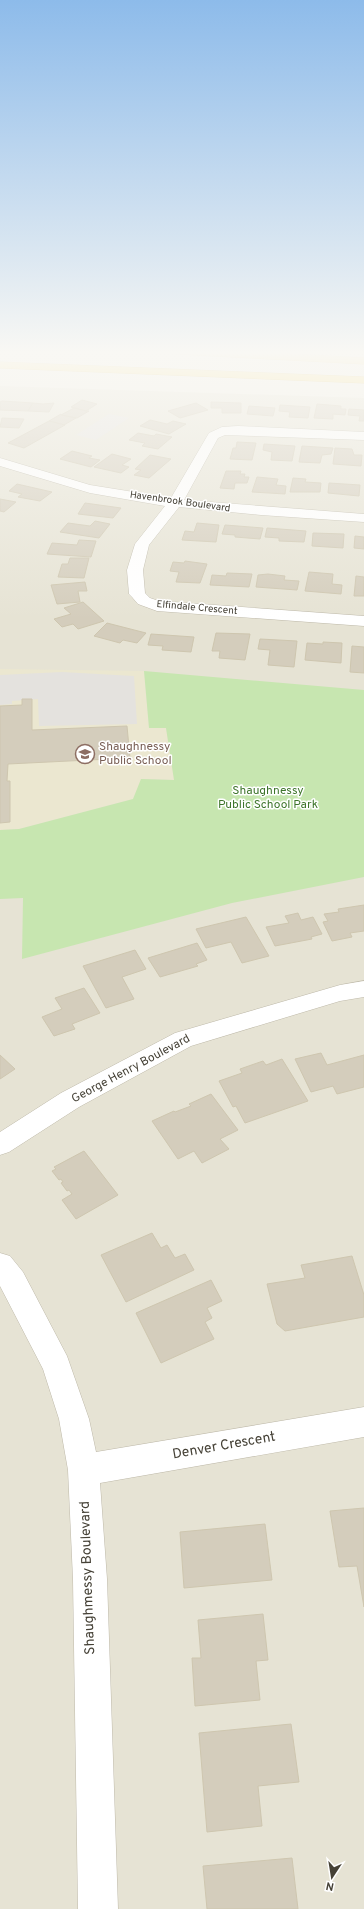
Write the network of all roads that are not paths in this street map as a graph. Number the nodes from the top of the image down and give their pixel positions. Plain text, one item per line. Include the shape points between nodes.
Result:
1 (211, 440) edge
2 (3, 465) edge
3 (175, 503) junction
4 (364, 518) edge
5 (364, 621) edge
6 (364, 989) edge
7 (0, 1145) edge
8 (0, 1265) edge
9 (364, 1422) edge
10 (84, 1470) junction
11 (98, 1909) edge

1 - 3 street, Elfindale Crescent
2 - 3 street, Havenbrook Boulevard via 89,489
3 - 4 street, Havenbrook Boulevard
3 - 5 street, Elfindale Crescent via 142,544 135,570 137,594 144,601 157,606
6 - 7 street, George Henry Boulevard via 340,993 183,1039 70,1100
8 - 10 street, Shaughmessy Boulevard via 13,1281 57,1366 74,1419
9 - 10 street, Denver Crescent
10 - 11 street, Shaughmessy Boulevard via 90,1579

